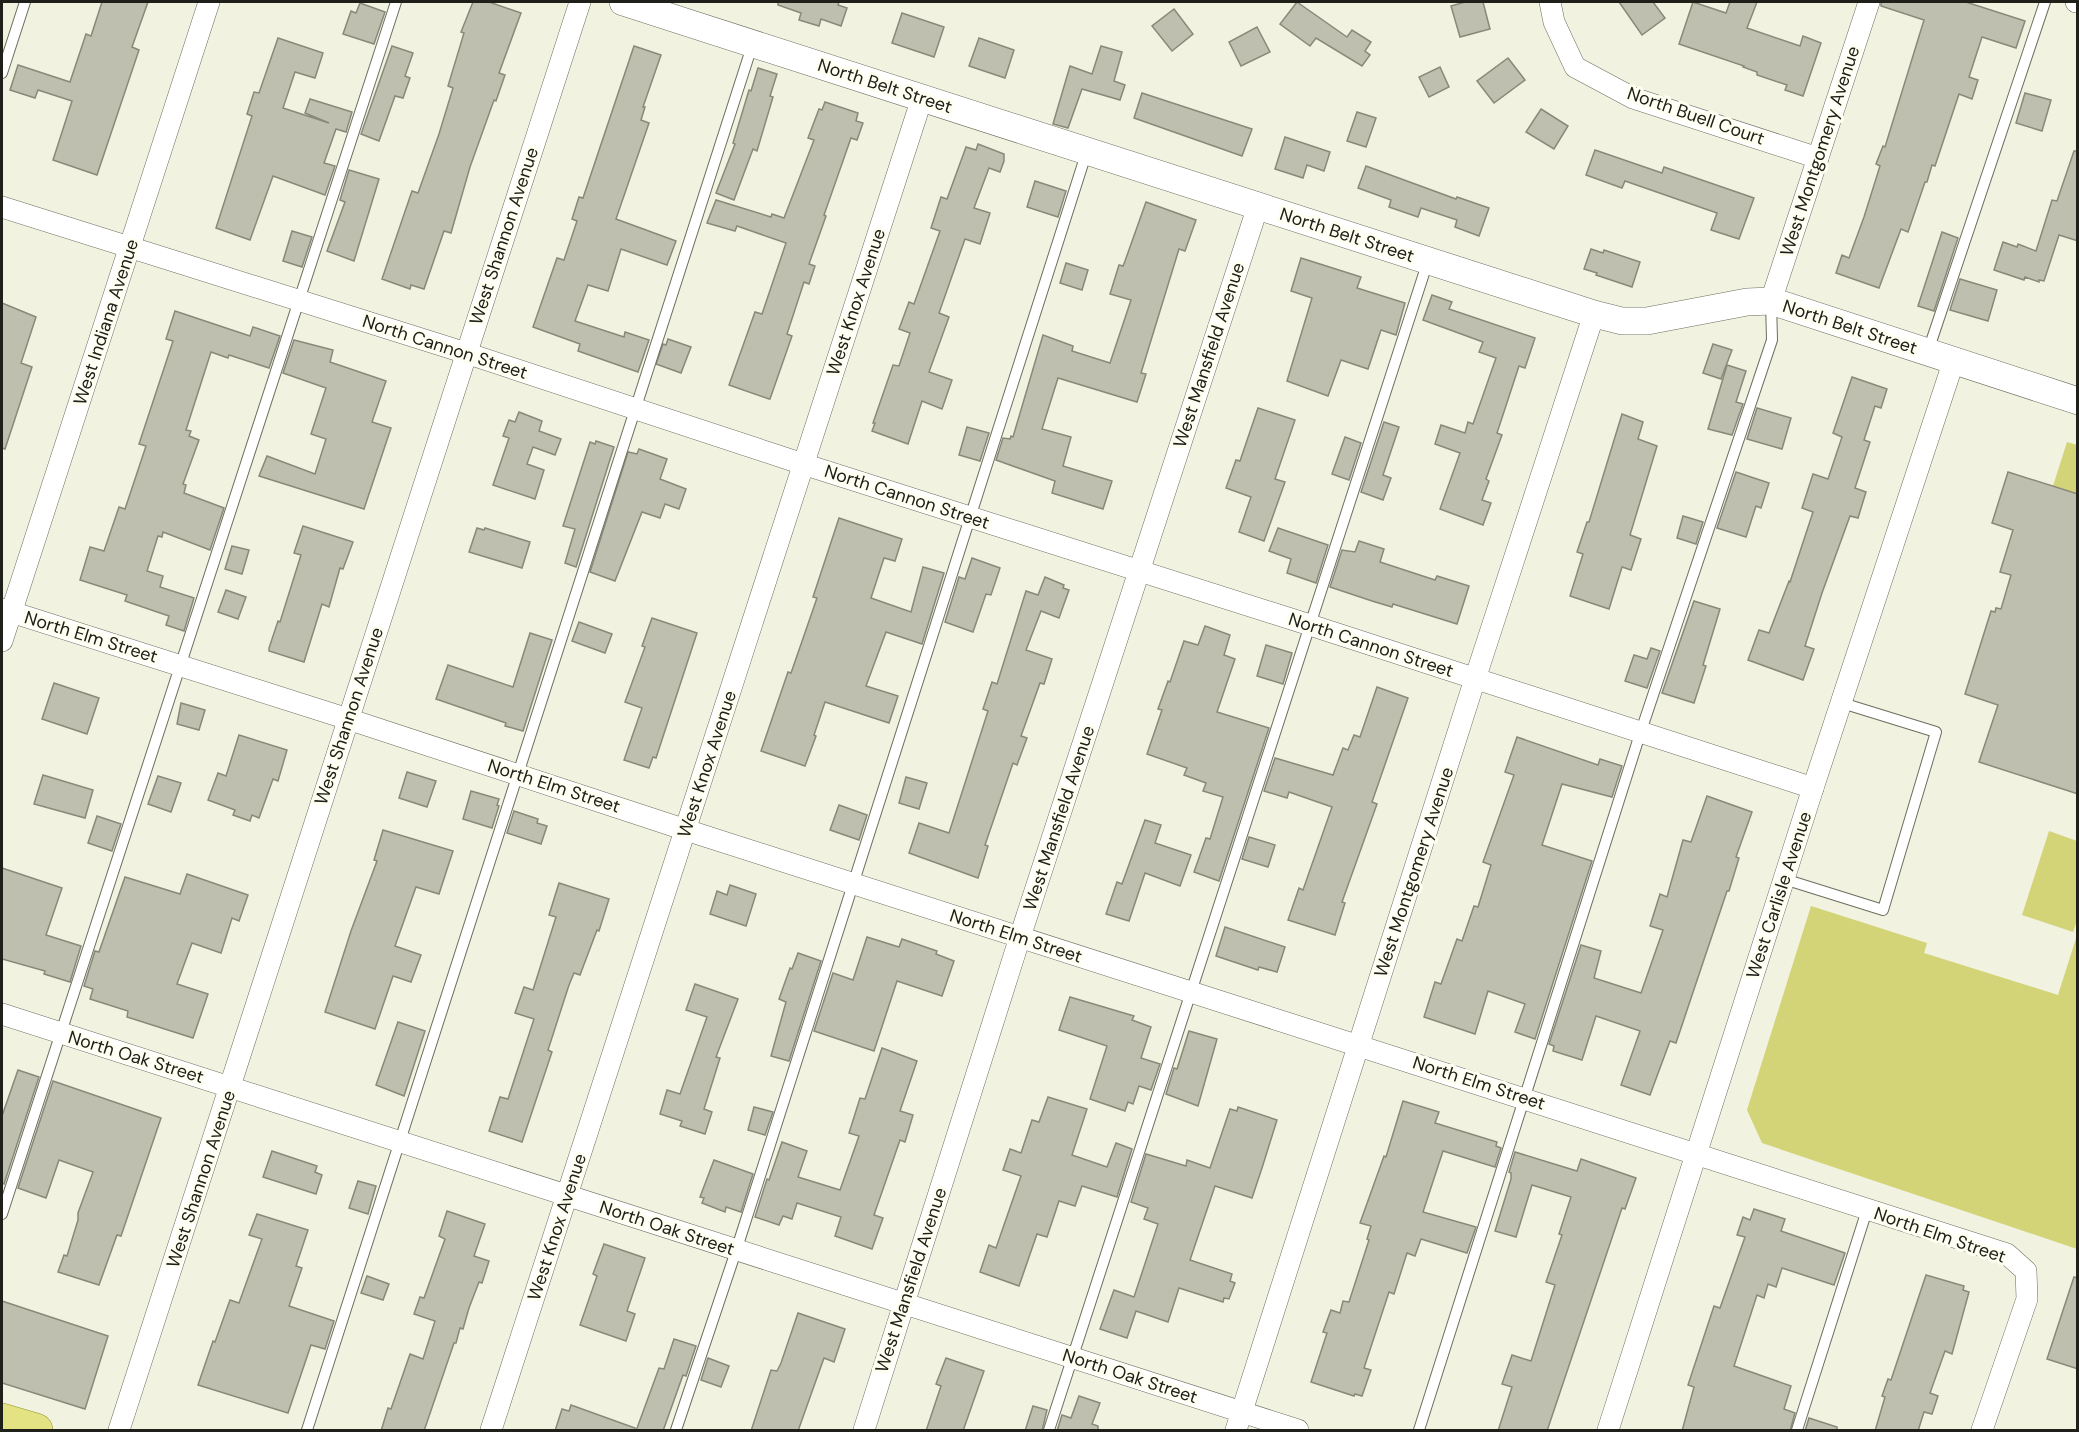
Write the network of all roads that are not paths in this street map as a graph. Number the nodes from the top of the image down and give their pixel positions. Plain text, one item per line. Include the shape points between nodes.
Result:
1 (25, 2) edge
2 (209, 2) edge
3 (396, 2) edge
4 (580, 2) edge
5 (623, 2) edge
6 (1550, 2) edge
7 (1869, 2) edge
8 (2045, 2) edge
9 (753, 43) junction
10 (2, 73) edge
11 (922, 98) junction
12 (1087, 151) junction
13 (1818, 158) junction
14 (1258, 206) junction
15 (2, 207) edge
16 (130, 247) junction
17 (1429, 261) junction
18 (300, 301) junction
19 (1771, 301) junction
20 (1594, 314) junction
21 (1927, 352) junction
22 (466, 353) junction
23 (1954, 360) junction
24 (2078, 401) edge
25 (633, 409) junction
26 (803, 464) junction
27 (970, 517) junction
28 (1139, 571) junction
29 (6, 611) edge
30 (1310, 625) junction
31 (2, 641) edge
32 (179, 665) junction
33 (1475, 679) junction
34 (1842, 703) junction
35 (348, 719) junction
36 (1640, 734) junction
37 (518, 775) junction
38 (1813, 788) junction
39 (686, 830) junction
40 (1784, 879) junction
41 (854, 883) junction
42 (1020, 937) junction
43 (1191, 991) junction
44 (2, 1014) edge
45 (61, 1033) junction
46 (1358, 1045) junction
47 (231, 1087) junction
48 (1526, 1098) junction
49 (400, 1143) junction
50 (1696, 1155) junction
51 (567, 1196) junction
52 (1867, 1210) junction
53 (2, 1214) edge
54 (736, 1251) junction
55 (903, 1304) junction
56 (1072, 1358) junction
57 (2, 1420) edge
58 (1239, 1421) edge
59 (36, 1431) edge
60 (119, 1431) edge
61 (307, 1431) edge
62 (491, 1431) edge
63 (676, 1431) edge
64 (864, 1431) edge
65 (1049, 1431) edge
66 (1298, 1431) edge
67 (1419, 1431) edge
68 (1608, 1431) edge
69 (1797, 1431) edge
70 (1982, 1431) edge

1 - 10 lane
2 - 16 street, West Indiana Avenue
3 - 18 lane
4 - 22 street, West Shannon Avenue
5 - 9 street, North Belt Street
6 - 13 street, North Buell Court via 1554,22 1575,67 1633,98
7 - 13 street, West Montgomery Avenue
8 - 21 lane
9 - 11 street, North Belt Street
9 - 25 lane
11 - 12 street, North Belt Street
11 - 26 street, West Knox Avenue
12 - 14 street, North Belt Street
12 - 27 lane
13 - 19 street, West Montgomery Avenue
14 - 17 street, North Belt Street
14 - 28 street, West Mansfield Avenue
15 - 16 street, North Cannon Street
16 - 18 street, North Cannon Street
16 - 29 street, West Indiana Avenue
17 - 20 street, North Belt Street
17 - 30 lane
18 - 22 street, North Cannon Street
18 - 32 lane
19 - 20 street, North Belt Street via 1647,321 1622,321
19 - 21 street, North Belt Street
19 - 36 lane via 1772,340
20 - 33 street, West Montgomery Avenue
21 - 23 street, North Belt Street
22 - 25 street, North Cannon Street
22 - 35 street, West Shannon Avenue
23 - 24 street, North Belt Street
23 - 34 street, West Carlisle Avenue
25 - 26 street, North Cannon Street
25 - 37 lane
26 - 27 street, North Cannon Street
26 - 39 street, West Knox Avenue
27 - 28 street, North Cannon Street
27 - 41 lane
28 - 30 street, North Cannon Street
28 - 42 street, West Mansfield Avenue
29 - 31 street, West Indiana Avenue
29 - 32 street, North Elm Street
30 - 33 street, North Cannon Street
30 - 43 lane
32 - 35 street, North Elm Street
32 - 45 lane
33 - 36 street, North Cannon Street
33 - 46 street, West Montgomery Avenue
34 - 38 street, West Carlisle Avenue
34 - 40 lane via 1936,732 1883,910
35 - 37 street, North Elm Street
35 - 47 street, West Shannon Avenue
36 - 38 street, North Cannon Street
36 - 48 lane
37 - 39 street, North Elm Street
37 - 49 lane
38 - 40 street, West Carlisle Avenue
39 - 41 street, North Elm Street
39 - 51 street, West Knox Avenue
40 - 50 street, West Carlisle Avenue
41 - 42 street, North Elm Street
41 - 54 lane
42 - 43 street, North Elm Street
42 - 55 street, West Mansfield Avenue
43 - 46 street, North Elm Street
43 - 56 lane
44 - 45 street, North Oak Street
45 - 47 street, North Oak Street
45 - 53 lane
46 - 48 street, North Elm Street
46 - 58 street, West Montgomery Avenue
47 - 49 street, North Oak Street
47 - 60 street, West Shannon Avenue
48 - 50 street, North Elm Street
48 - 67 lane
49 - 51 street, North Oak Street
49 - 61 lane
50 - 52 street, North Elm Street
50 - 68 street, West Carlisle Avenue
51 - 54 street, North Oak Street
51 - 62 street, West Knox Avenue
52 - 69 lane
52 - 70 street, North Elm Street via 2007,1254 2026,1271 2027,1299
54 - 55 street, North Oak Street
54 - 63 lane
55 - 56 street, North Oak Street
55 - 64 street, West Mansfield Avenue
56 - 58 street, North Oak Street
56 - 65 lane
57 - 59 main road
58 - 66 street, North Oak Street

